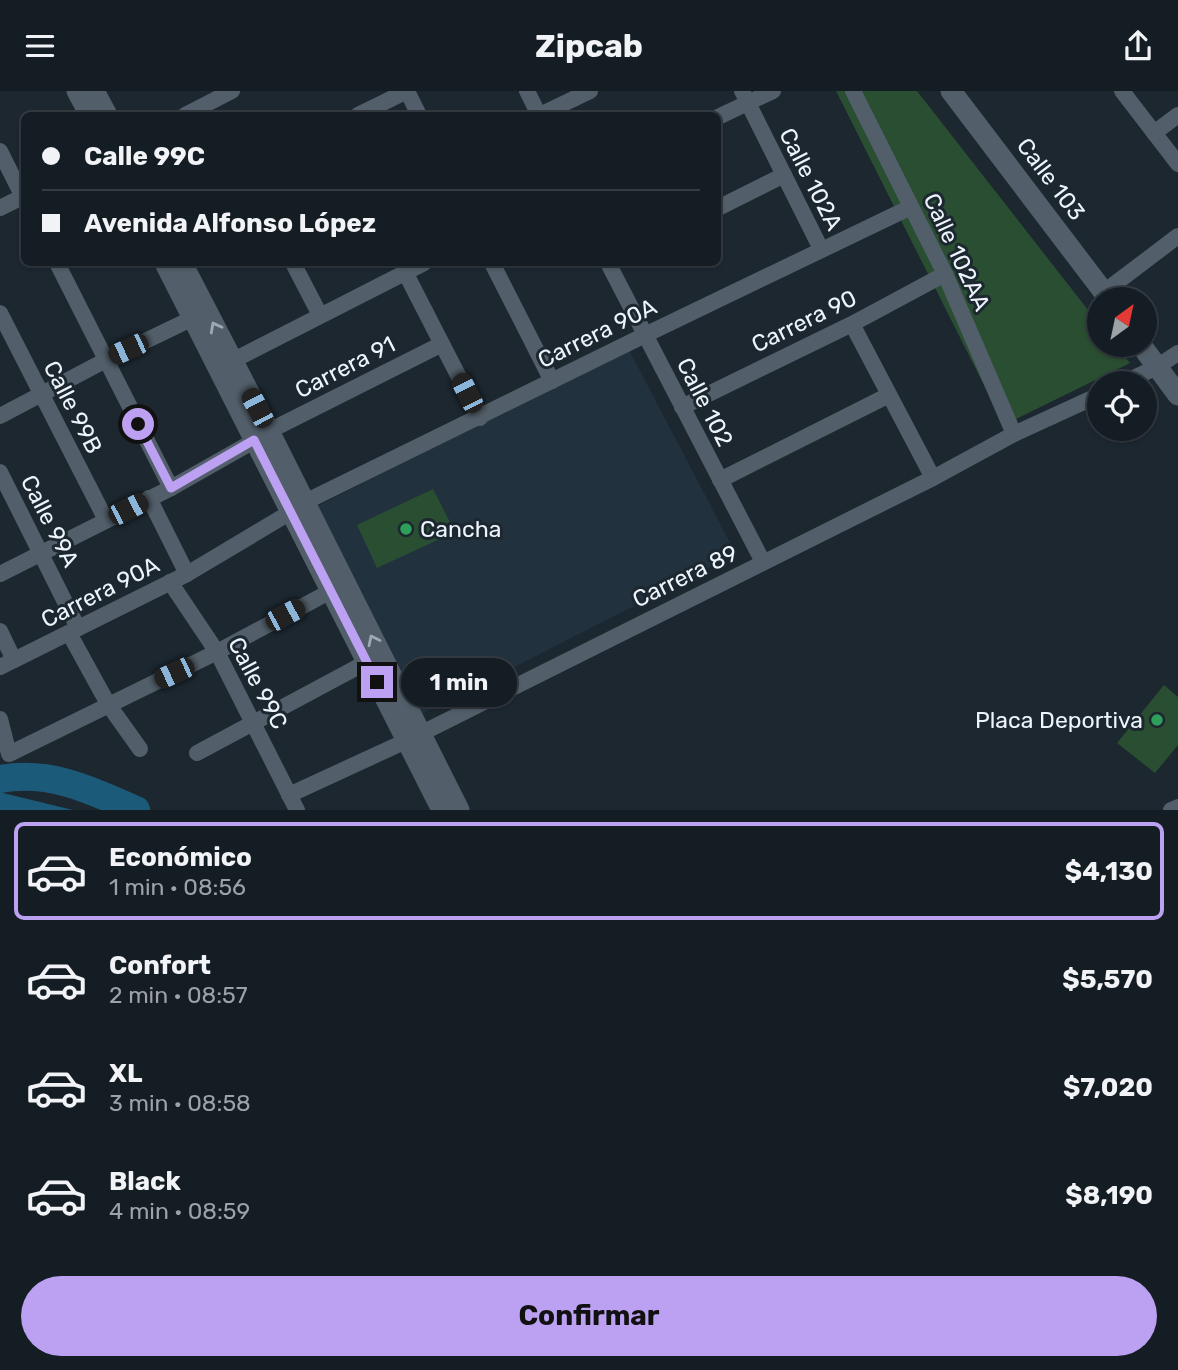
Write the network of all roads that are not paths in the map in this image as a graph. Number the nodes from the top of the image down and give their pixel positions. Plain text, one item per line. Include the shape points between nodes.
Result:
1 (78, 91) edge
2 (94, 91) edge
3 (232, 91) edge
4 (407, 91) edge
5 (527, 91) edge
6 (590, 91) edge
7 (773, 91) edge
8 (853, 91) edge
9 (951, 91) edge
10 (1122, 91) edge
11 (745, 97) edge
12 (88, 112) edge
13 (105, 112) edge
14 (191, 112) edge
15 (364, 112) edge
16 (418, 112) edge
17 (538, 112) edge
18 (546, 112) edge
19 (721, 115) edge
20 (1178, 115) edge
21 (1154, 132) junction
22 (0, 151) edge
23 (1178, 164) edge
24 (784, 176) junction
25 (21, 191) edge
26 (21, 198) edge
27 (721, 207) edge
28 (0, 208) edge
29 (911, 208) junction
30 (1178, 236) edge
31 (821, 249) junction
32 (59, 266) edge
33 (166, 266) edge
34 (183, 266) edge
35 (295, 266) edge
36 (418, 266) edge
37 (494, 266) edge
38 (609, 266) edge
39 (405, 272) junction
40 (945, 274) junction
41 (1101, 287) edge
42 (1117, 287) edge
43 (0, 313) edge
44 (320, 315) junction
45 (193, 318) junction
46 (852, 324) junction
47 (645, 335) junction
48 (442, 344) junction
49 (1178, 353) edge
50 (1150, 357) edge
51 (106, 360) junction
52 (226, 365) junction
53 (1157, 367) junction
54 (1148, 371) edge
55 (552, 381) junction
56 (41, 395) junction
57 (889, 395) junction
58 (1178, 395) edge
59 (1087, 400) edge
60 (682, 407) junction
61 (0, 416) edge
62 (480, 418) junction
63 (1014, 434) junction
64 (262, 436) junction
65 (0, 472) edge
66 (933, 478) junction
67 (720, 480) junction
68 (171, 488) junction
69 (149, 498) junction
70 (298, 507) junction
71 (106, 520) junction
72 (41, 553) junction
73 (763, 562) junction
74 (0, 574) edge
75 (187, 574) junction
76 (170, 582) junction
77 (331, 591) junction
78 (0, 631) edge
79 (74, 631) junction
80 (217, 652) junction
81 (367, 662) junction
82 (7, 664) edge
83 (108, 705) junction
84 (0, 719) edge
85 (255, 723) junction
86 (413, 737) junction
87 (140, 749) dead end
88 (197, 753) dead end
89 (289, 795) junction
90 (297, 810) edge
91 (442, 810) edge
92 (459, 810) edge

1 - 12 street
2 - 13 street
3 - 14 street
4 - 15 street
4 - 16 street
5 - 17 street
6 - 18 street
7 - 11 street
8 - 29 street, Calle 102AA
9 - 41 street, Calle 103
10 - 21 street
11 - 19 street
11 - 24 street, Calle 102A
20 - 21 street
21 - 23 street
22 - 25 street
24 - 27 street
24 - 31 street, Calle 102A
26 - 28 street
29 - 31 street, Carrera 90A
29 - 40 street, Calle 102AA
30 - 42 street
31 - 47 street, Carrera 90A
32 - 51 street
33 - 45 street
52 -> 34 street
35 - 44 street
36 - 39 street
37 - 55 street
38 - 47 street, Calle 102
39 - 44 street
39 - 48 street
40 - 46 street, Carrera 90
40 - 63 street, Calle 102AA
43 - 56 street, Calle 99B
44 - 52 street
45 - 51 street
45 - 52 street
46 - 57 street
46 - 60 street, Carrera 90
47 - 55 street, Carrera 90A
47 - 60 street, Calle 102
48 - 62 street
48 - 64 street, Carrera 91
49 - 53 street
50 - 53 street
51 - 56 street
51 - 68 street
52 - 64 street
53 - 54 street
53 - 58 street
55 - 62 street, Carrera 90A
56 - 61 street
56 - 71 street, Calle 99B
57 - 66 street
57 - 67 street
59 - 63 street, Carrera 89
60 - 67 street, Calle 102
62 - 70 street, Carrera 90A
63 - 66 street, Carrera 89
64 - 68 street, Carrera 91
64 - 70 street
65 - 72 street, Calle 99A
66 - 73 street, Carrera 89
67 - 73 street, Calle 102
68 - 69 street, Carrera 91
69 - 71 street, Carrera 91
69 - 75 street
70 - 75 street, Carrera 90A
70 - 77 street
86 -> 70 street
71 - 72 street, Carrera 91
72 - 74 street, Carrera 91
72 - 79 street, Calle 99A
73 - 86 street, Carrera 89
75 - 76 street, Carrera 90A
76 - 79 street, Carrera 90A
76 - 80 street, Calle 99C
77 - 80 street
77 - 81 street
78 - 82 street
79 - 82 street, Carrera 90A
79 - 83 street, Calle 99A
80 - 83 street
80 - 85 street, Calle 99C
81 - 85 street
81 - 86 street
83 - 84 street via 9,754
83 - 87 street, Calle 99A
85 - 88 street
85 - 89 street, Calle 99C
86 - 89 street, Carrera 89
86 - 91 street
86 - 92 street
89 - 90 street, Calle 99C

